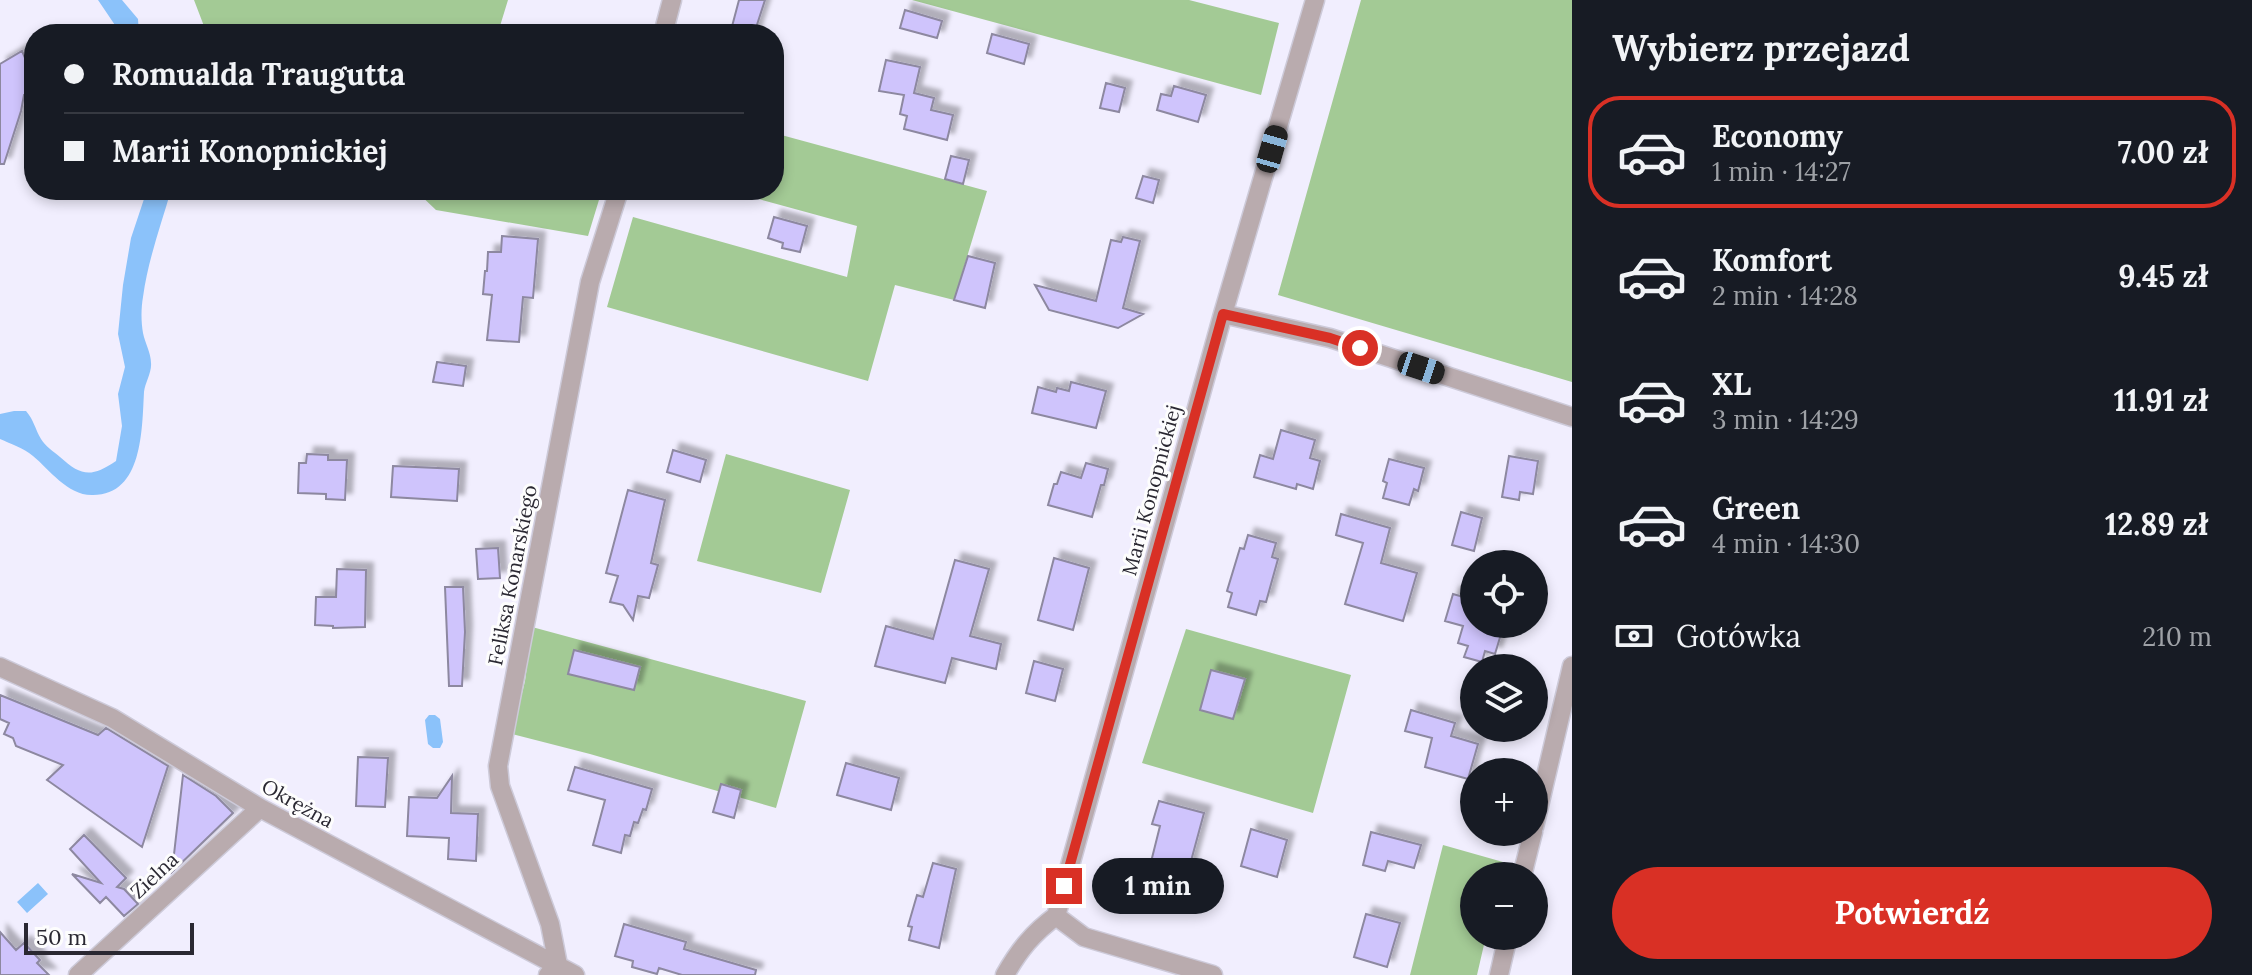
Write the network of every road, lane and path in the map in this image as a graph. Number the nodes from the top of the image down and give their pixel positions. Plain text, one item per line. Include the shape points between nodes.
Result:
1 (672, 0) edge
2 (1315, 0) edge
3 (666, 24) edge
4 (616, 200) edge
5 (1223, 314) junction
6 (1572, 417) edge
7 (1572, 666) edge
8 (0, 667) edge
9 (1548, 766) edge
10 (260, 808) junction
11 (1056, 916) junction
12 (1505, 950) edge
13 (553, 970) edge
14 (78, 975) edge
15 (575, 975) edge
16 (1005, 975) edge
17 (1213, 975) edge
18 (1499, 975) edge

1 - 3 street
2 - 5 street, Marii Konopnickiej
4 - 13 street, Feliksa Konarskiego via 590,282 498,766 500,786 550,924
5 - 6 street via 1330,338
5 - 11 street, Marii Konopnickiej
7 - 9 street
8 - 10 street, Okrężna via 112,718
10 - 13 street, Okrężna
10 - 14 street, Zielna
11 - 16 street via 1019,949
11 - 17 street via 1084,937
12 - 18 street
13 - 15 street, Okrężna

